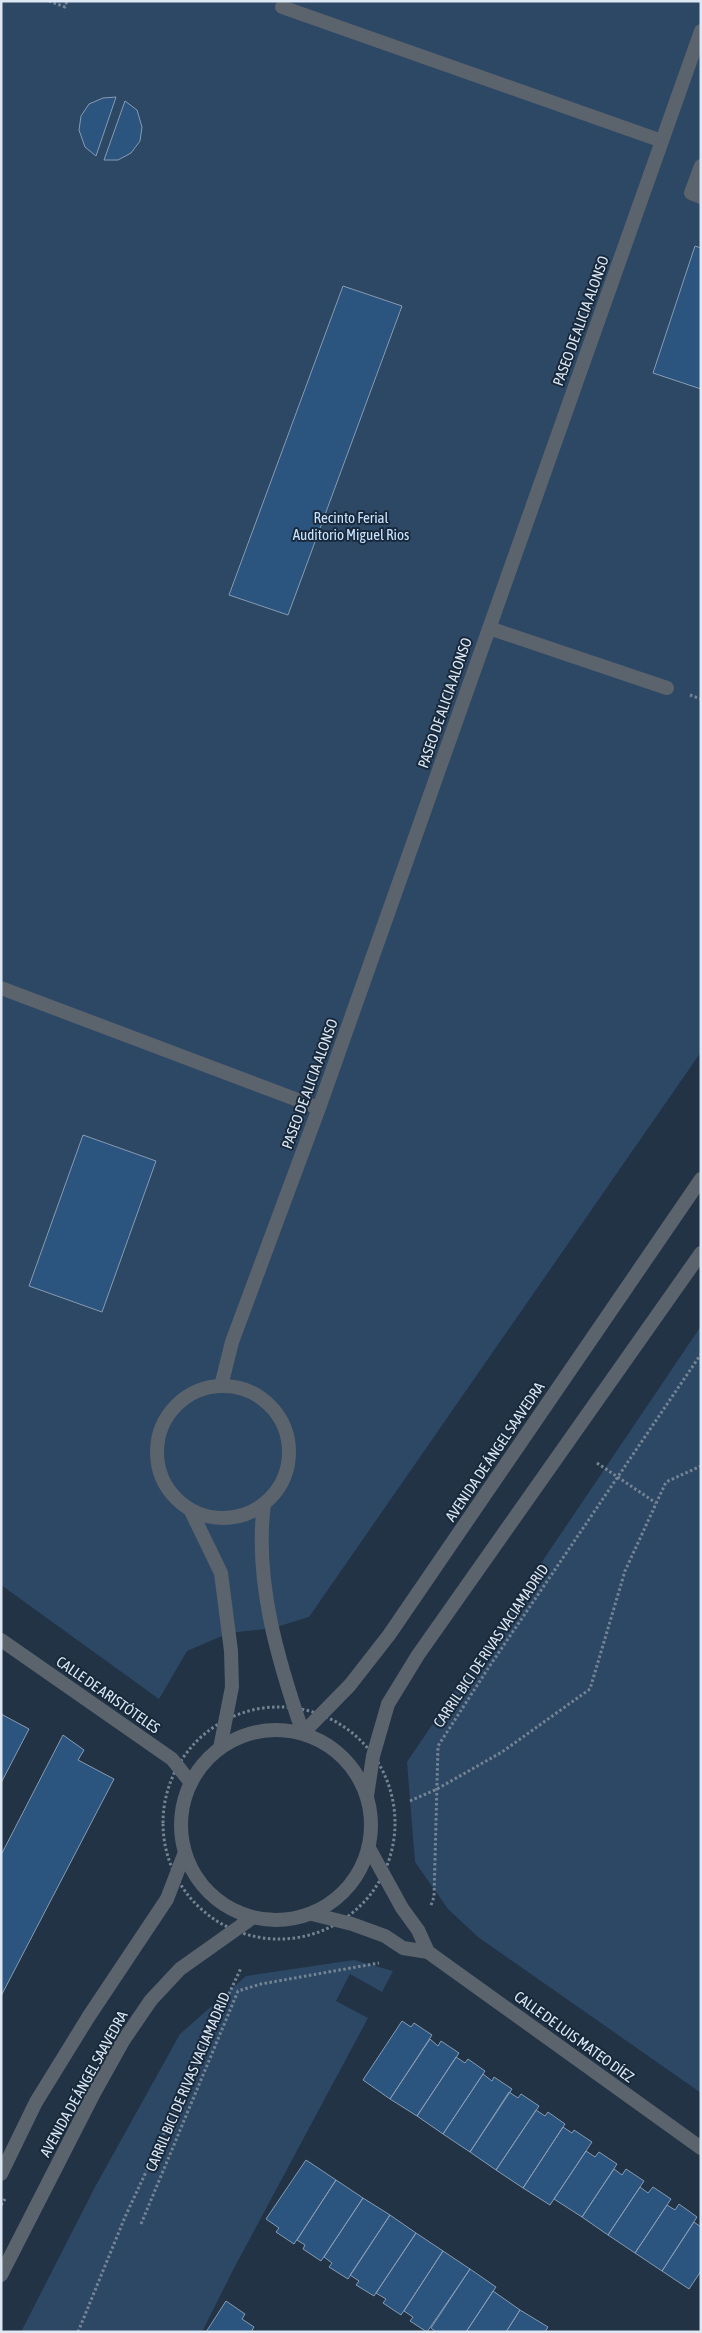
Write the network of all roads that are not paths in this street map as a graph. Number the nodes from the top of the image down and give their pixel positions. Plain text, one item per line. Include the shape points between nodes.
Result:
1 (282, 7) dead end
2 (701, 31) edge
3 (694, 69) edge
4 (662, 140) junction
5 (701, 166) edge
6 (701, 197) edge
7 (489, 628) junction
8 (667, 688) dead end
9 (1, 988) edge
10 (319, 1108) junction
11 (701, 1179) edge
12 (701, 1253) edge
13 (221, 1386) junction
14 (264, 1504) junction
15 (190, 1509) junction
16 (1, 1640) edge
17 (302, 1733) junction
18 (220, 1748) junction
19 (191, 1783) junction
20 (367, 1796) junction
21 (369, 1848) junction
22 (185, 1852) junction
23 (312, 1914) junction
24 (252, 1918) junction
25 (428, 1952) junction
26 (701, 2148) edge
27 (1, 2174) edge
28 (1, 2275) edge

1 - 4 street
2 - 3 street, PASEO DE ALICIA ALONSO
3 - 4 street, PASEO DE ALICIA ALONSO
4 - 7 street, PASEO DE ALICIA ALONSO
5 - 6 street via 691,193
7 - 8 street
7 - 10 street, PASEO DE ALICIA ALONSO
9 - 10 street
10 - 13 street, PASEO DE ALICIA ALONSO via 232,1342
11 - 17 street, AVENIDA DE ÁNGEL SAAVEDRA via 389,1635 350,1685
12 - 20 street via 418,1655 388,1704 373,1756
13 - 14 street via 241,1388 260,1397 275,1411 284,1430 288,1450 286,1470 278,1489
13 - 15 street via 200,1390 181,1400 167,1416 158,1436 157,1458 162,1478 174,1496
14 - 15 street via 246,1514 228,1518 208,1516
14 - 17 street via 260,1552 275,1645
15 - 18 street via 221,1573 232,1651 232,1687
16 - 19 street, CALLE DE ARISTÓTELES via 172,1760
17 - 18 street via 274,1729 245,1735
17 - 20 street via 330,1746 353,1768
18 - 19 street via 203,1764
19 - 22 street via 183,1805 181,1829
20 - 21 street via 372,1822
21 - 23 street via 357,1876 338,1899
21 - 25 street, CALLE DE LUIS MATEO DÍEZ
22 - 24 street via 195,1875 210,1894 230,1909
22 - 27 street, AVENIDA DE ÁNGEL SAAVEDRA via 167,1899 36,2102
23 - 24 street via 282,1921
23 - 25 street, CALLE DE LUIS MATEO DÍEZ via 385,1936 403,1948
24 - 28 street, AVENIDA DE ÁNGEL SAAVEDRA via 180,1969 151,2000 123,2041
25 - 26 street, CALLE DE LUIS MATEO DÍEZ

